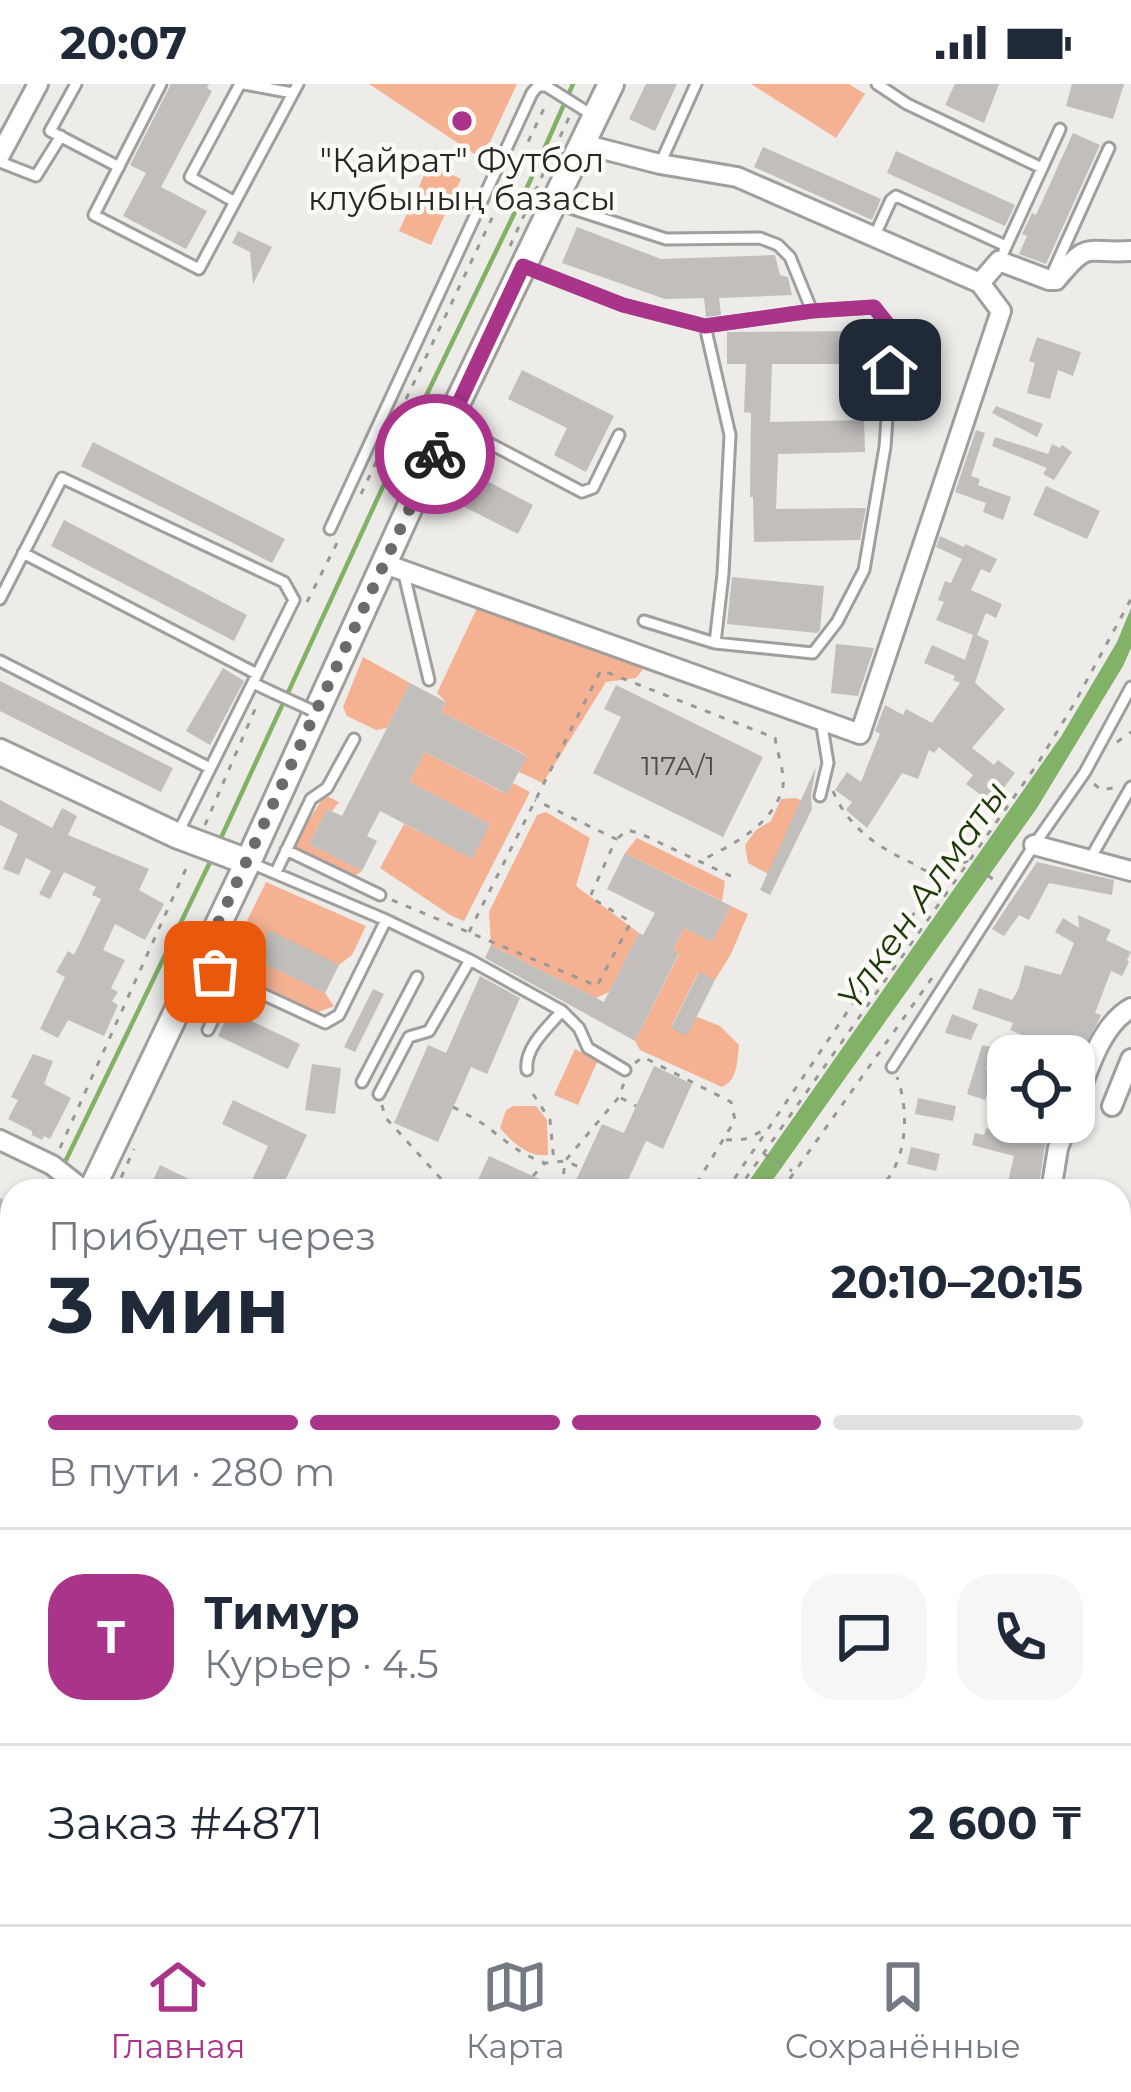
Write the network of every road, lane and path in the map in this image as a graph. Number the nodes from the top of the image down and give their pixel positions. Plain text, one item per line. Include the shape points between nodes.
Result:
1 (38, 84) edge
2 (76, 84) edge
3 (161, 84) edge
4 (242, 84) edge
5 (611, 84) edge
6 (696, 84) edge
7 (877, 84) edge
8 (295, 88) edge
9 (555, 92) junction
10 (586, 111) junction
11 (1060, 129) dead end
12 (61, 136) junction
13 (583, 144) junction
14 (1109, 148) dead end
15 (0, 159) edge
16 (660, 164) junction
17 (119, 166) junction
18 (1042, 168) junction
19 (235, 202) junction
20 (554, 203) junction
21 (874, 237) junction
22 (1131, 250) edge
23 (1002, 254) junction
24 (523, 266) junction
25 (1049, 280) junction
26 (980, 283) junction
27 (812, 311) junction
28 (705, 326) junction
29 (449, 422) junction
30 (620, 435) dead end
31 (360, 496) dead end
32 (330, 530) dead end
33 (339, 539) dead end
34 (23, 553) junction
35 (394, 567) junction
36 (0, 599) edge
37 (1131, 599) edge
38 (307, 603) dead end
39 (1123, 615) junction
40 (1131, 619) edge
41 (644, 621) dead end
42 (715, 643) junction
43 (0, 661) edge
44 (429, 680) dead end
45 (262, 685) junction
46 (1131, 687) edge
47 (314, 712) junction
48 (821, 720) junction
49 (354, 739) dead end
50 (0, 752) edge
51 (210, 768) junction
52 (826, 772) junction
53 (1085, 772) junction
54 (1126, 786) edge
55 (820, 796) dead end
56 (535, 800) junction
57 (986, 807) dead end
58 (616, 839) junction
59 (201, 845) junction
60 (1034, 845) junction
61 (286, 850) junction
62 (1090, 859) junction
63 (700, 861) junction
64 (248, 862) junction
65 (969, 862) junction
66 (1131, 871) edge
67 (276, 872) junction
68 (943, 873) junction
69 (737, 879) dead end
70 (995, 880) dead end
71 (380, 895) joint
72 (386, 920) junction
73 (470, 932) junction
74 (470, 960) junction
75 (199, 964) junction
76 (939, 968) dead end
77 (417, 976) dead end
78 (233, 980) junction
79 (1131, 1008) edge
80 (562, 1010) junction
81 (390, 1027) junction
82 (208, 1030) dead end
83 (409, 1037) junction
84 (1095, 1054) edge
85 (1131, 1059) edge
86 (892, 1067) joint
87 (527, 1070) dead end
88 (626, 1070) junction
89 (362, 1082) dead end
90 (379, 1094) joint
91 (533, 1094) dead end
92 (619, 1097) junction
93 (636, 1106) dead end
94 (1112, 1106) dead end
95 (453, 1107) dead end
96 (767, 1129) junction
97 (0, 1140) edge
98 (724, 1140) junction
99 (1060, 1143) edge
100 (764, 1154) junction
101 (565, 1160) junction
102 (544, 1162) junction
103 (554, 1162) junction
104 (52, 1165) junction
105 (582, 1168) dead end
106 (793, 1172) junction
107 (533, 1176) dead end
108 (46, 1179) edge
109 (71, 1179) edge
110 (94, 1179) edge
111 (441, 1179) edge
112 (563, 1179) edge
113 (700, 1179) edge
114 (734, 1179) edge
115 (746, 1179) edge
116 (789, 1179) edge
117 (890, 1179) edge
118 (1053, 1179) edge

1 - 15 street
2 - 12 lane via 50,130
3 - 17 lane
4 - 8 lane
4 - 19 lane via 190,177
5 - 10 street
6 - 16 lane
7 - 18 lane
8 - 19 lane
9 - 10 lane
9 - 31 path
9 - 32 lane via 538,86 532,93
10 - 13 street
11 - 18 lane
12 - 15 lane via 36,176
12 - 17 lane
13 - 16 street
13 - 20 street
14 - 25 lane
16 - 21 street via 737,176
17 - 19 lane via 94,215 199,269
18 - 23 lane
20 - 24 street
20 - 27 lane via 666,239 760,238 778,245
21 - 23 lane via 896,196
21 - 26 street
22 - 25 street via 1079,253
23 - 25 street
23 - 26 street
24 - 28 lane
24 - 29 street
26 - 48 street via 1001,311 860,734
27 - 28 lane
27 - 42 lane via 874,307 893,331 885,447 864,570 813,653
28 - 42 lane via 730,435
29 - 30 lane via 582,492 593,488
29 - 35 street
33 - 38 path
34 - 36 lane
34 - 45 lane
34 - 45 lane via 62,478 284,582 294,600
35 - 44 lane
35 - 47 street
35 - 48 street
37 - 39 path
39 - 40 path
39 - 65 path
41 - 42 lane
43 - 51 lane
45 - 47 lane, bridge
45 - 51 lane
45 - 59 path
46 - 53 lane
47 - 64 street
48 - 52 lane
49 - 61 lane
50 - 59 street
51 - 59 lane
52 - 55 lane
52 - 68 path via 861,833
53 - 54 path via 1101,790
53 - 60 lane
54 - 62 lane
56 - 58 path
56 - 63 path via 601,670 775,739 784,783 768,815
56 - 73 path
57 - 68 path
58 - 63 path via 627,830
58 - 73 path via 590,897 631,922 597,986
59 - 64 street
59 - 104 path
60 - 62 street
60 - 86 lane
61 - 67 lane
61 - 71 lane
62 - 66 street
63 - 69 path
64 - 67 lane
64 - 75 street
65 - 68 path
65 - 70 path
65 - 100 path
67 - 72 lane
68 - 96 path
71 - 73 path
72 - 74 lane
72 - 78 lane via 339,1015 325,1023
74 - 80 lane
74 - 83 lane via 429,1031
75 - 78 lane
75 - 110 street
76 - 106 path
77 - 81 lane
78 - 82 lane
79 - 84 street
80 - 87 lane via 529,1052
80 - 88 lane via 588,1048
81 - 83 lane
81 - 89 lane
83 - 90 lane
85 - 94 street
86 - 117 path via 906,1112
88 - 92 path
88 - 98 path via 644,1057 731,1102 735,1120
90 - 111 path via 385,1118
91 - 103 path via 550,1120
92 - 93 path
92 - 101 path
95 - 102 path
96 - 98 path
96 - 114 path
97 - 104 street
98 - 113 path
99 - 118 street
100 - 106 path
100 - 115 path
101 - 103 path
101 - 105 path
101 - 112 path
102 - 103 path
102 - 107 path
104 - 108 path
104 - 109 street
106 - 116 path

